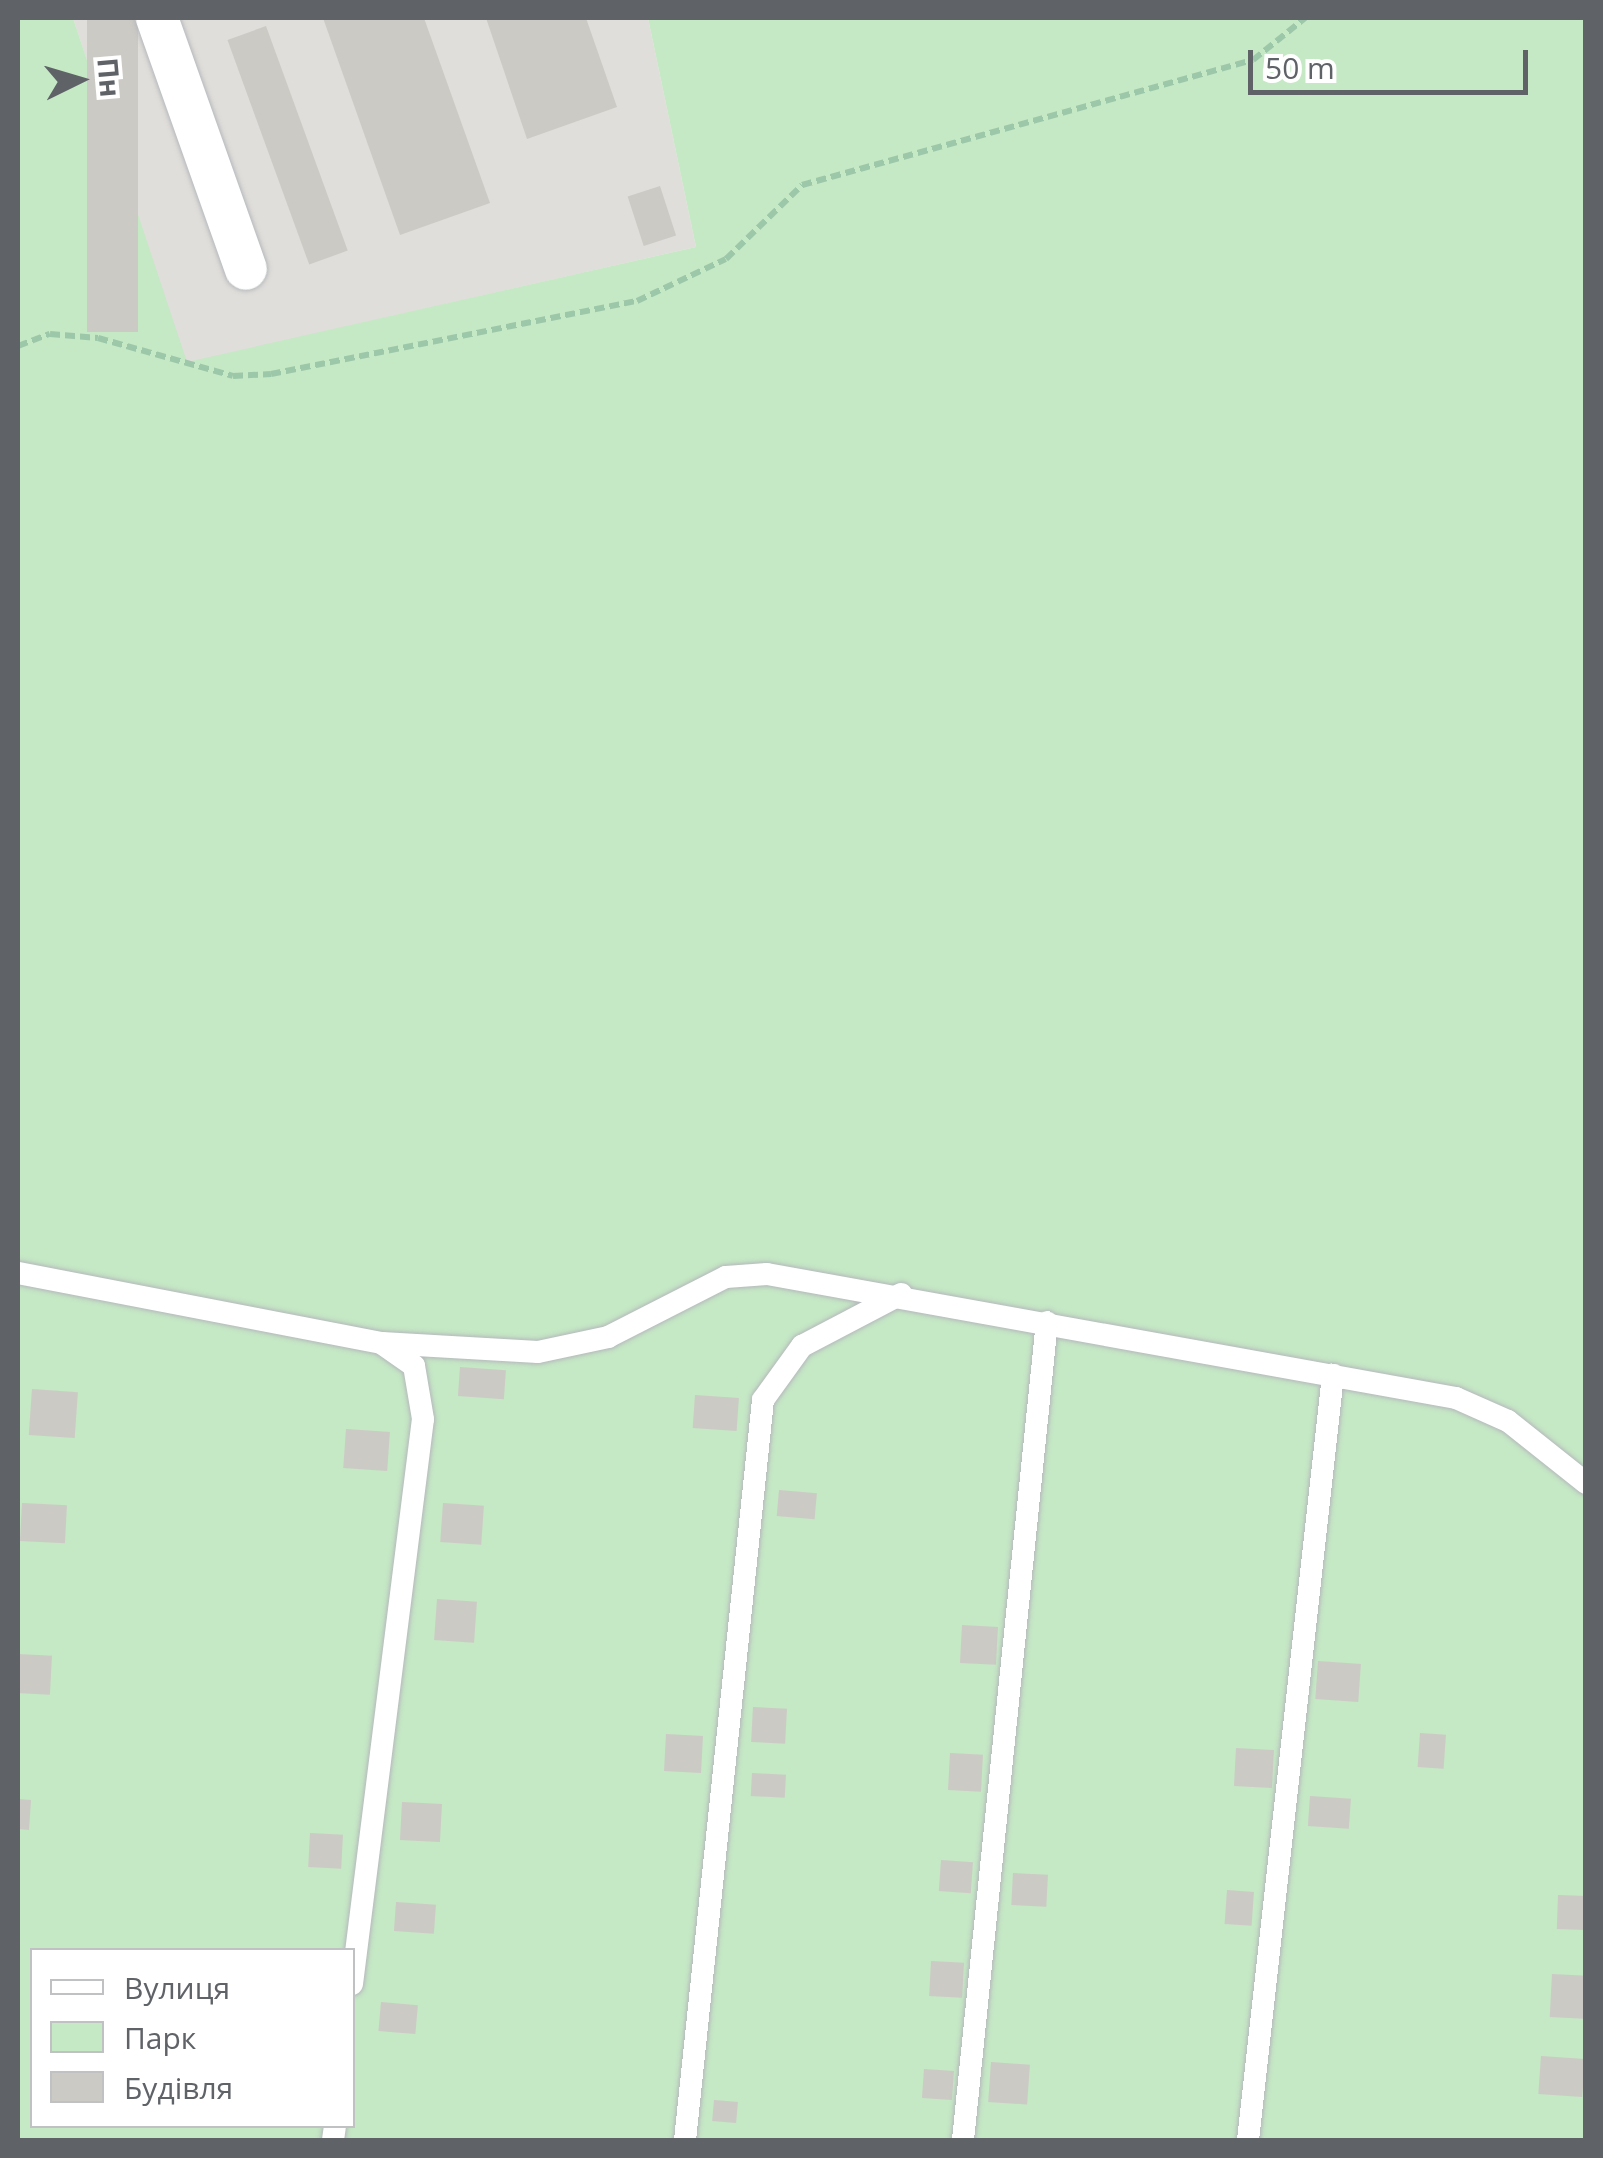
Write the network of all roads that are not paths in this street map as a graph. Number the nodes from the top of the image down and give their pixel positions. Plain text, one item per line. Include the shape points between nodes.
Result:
1 (157, 18) edge
2 (246, 269) dead end
3 (18, 1281) edge
4 (901, 1294) junction
5 (1047, 1322) junction
6 (382, 1343) junction
7 (1333, 1375) junction
8 (1586, 1483) edge
9 (355, 1960) edge
10 (685, 2140) edge
11 (964, 2140) edge
12 (1248, 2140) edge

1 - 2 street
3 - 6 lane
4 - 5 lane
4 - 6 lane via 767,1274 726,1278 608,1337 538,1352
4 - 10 lane via 802,1346 763,1400
5 - 7 lane
5 - 11 lane
6 - 9 lane via 414,1366 423,1419
7 - 8 lane via 1491,1413
7 - 12 lane

